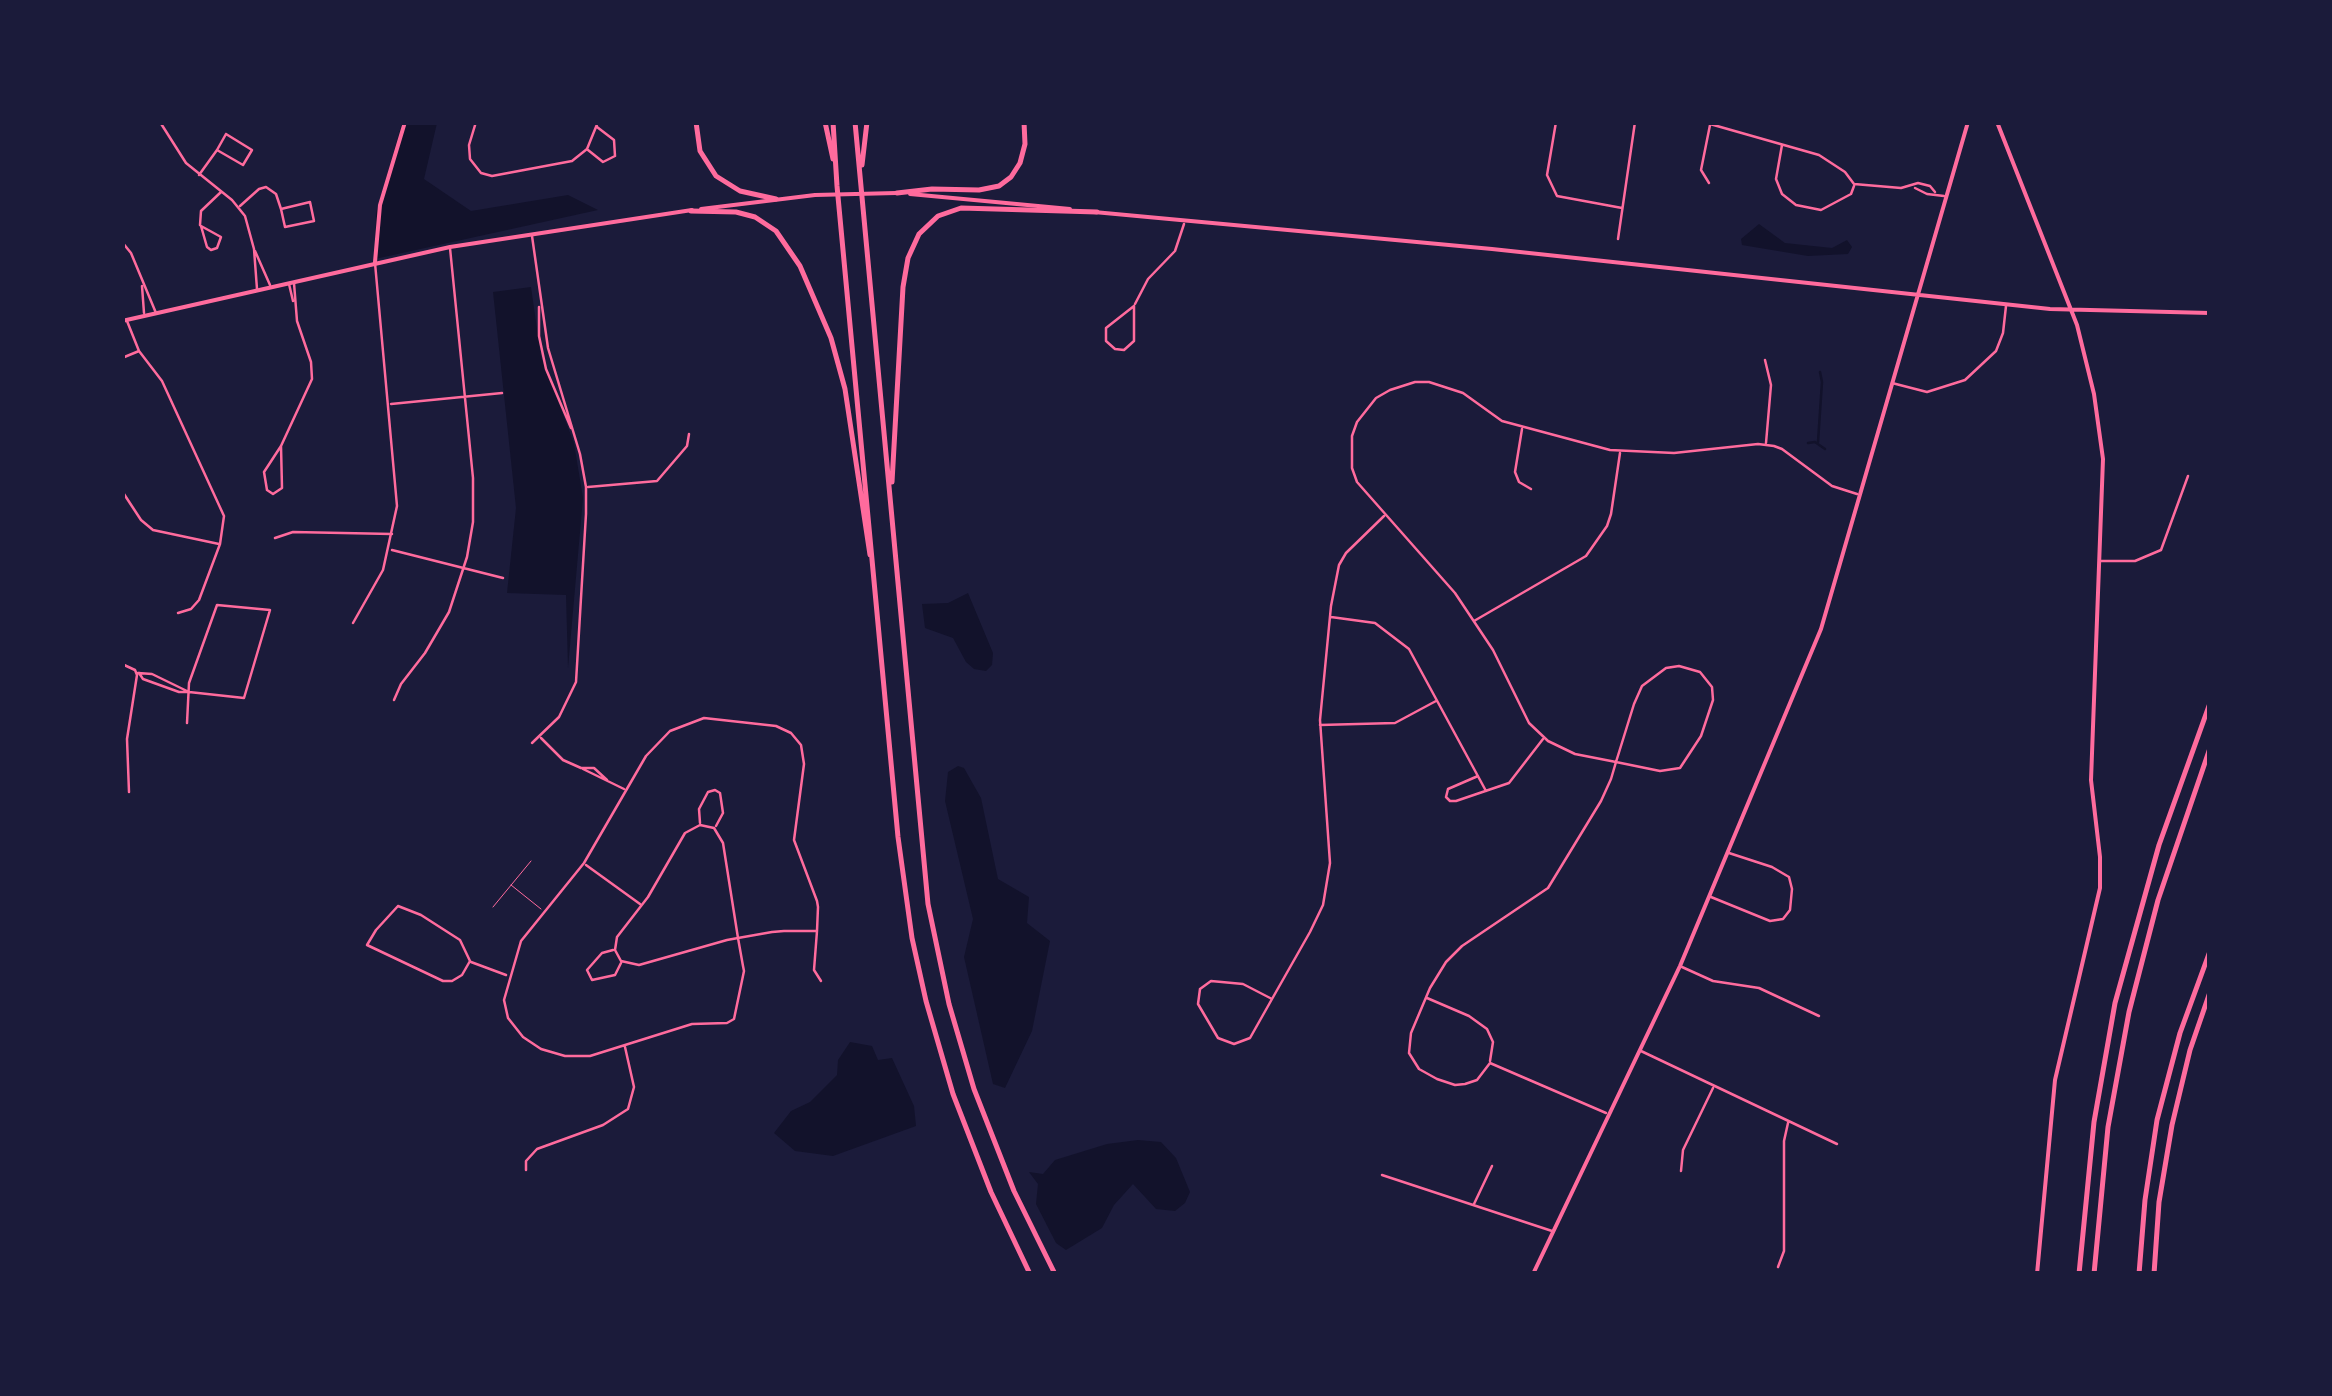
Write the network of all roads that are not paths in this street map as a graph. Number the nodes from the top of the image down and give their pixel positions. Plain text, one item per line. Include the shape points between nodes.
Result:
1 (160, 122) edge
2 (405, 122) edge
3 (476, 122) edge
4 (696, 122) edge
5 (825, 122) edge
6 (833, 122) edge
7 (855, 122) edge
8 (867, 122) edge
9 (1024, 122) edge
10 (1556, 122) edge
11 (1635, 122) edge
12 (1703, 122) edge
13 (1968, 122) edge
14 (1996, 122) edge
15 (1710, 124) edge
16 (598, 125) edge
17 (1782, 144) junction
18 (587, 149) junction
19 (216, 150) junction
20 (836, 171) junction
21 (862, 173) junction
22 (198, 176) junction
23 (1709, 182) dead end
24 (1854, 184) junction
25 (220, 192) junction
26 (897, 193) junction
27 (1946, 196) junction
28 (776, 199) junction
29 (239, 208) junction
30 (1622, 208) junction
31 (281, 209) junction
32 (690, 210) junction
33 (1098, 212) junction
34 (1185, 220) junction
35 (201, 226) junction
36 (532, 234) junction
37 (1618, 239) dead end
38 (122, 242) edge
39 (450, 247) junction
40 (254, 250) junction
41 (375, 262) junction
42 (292, 282) junction
43 (142, 285) junction
44 (270, 287) junction
45 (257, 290) junction
46 (1917, 294) junction
47 (2006, 304) junction
48 (1134, 306) junction
49 (2072, 311) junction
50 (156, 313) junction
51 (2210, 313) edge
52 (145, 315) junction
53 (124, 320) edge
54 (139, 351) junction
55 (122, 358) edge
56 (1764, 360) dead end
57 (1892, 384) junction
58 (502, 392) dead end
59 (465, 396) junction
60 (390, 404) junction
61 (1523, 427) junction
62 (689, 434) dead end
63 (1766, 445) junction
64 (281, 446) junction
65 (1620, 451) junction
66 (2188, 476) dead end
67 (586, 487) junction
68 (1530, 489) dead end
69 (122, 491) edge
70 (1858, 494) junction
71 (891, 500) junction
72 (1385, 515) junction
73 (393, 534) junction
74 (275, 538) dead end
75 (220, 544) junction
76 (390, 550) junction
77 (2100, 561) junction
78 (464, 569) junction
79 (502, 578) dead end
80 (876, 599) junction
81 (178, 614) dead end
82 (1330, 617) junction
83 (1474, 621) junction
84 (352, 623) dead end
85 (122, 664) edge
86 (137, 674) junction
87 (189, 692) junction
88 (394, 700) dead end
89 (1437, 700) junction
90 (2210, 703) edge
91 (186, 723) dead end
92 (1320, 725) junction
93 (540, 737) junction
94 (1544, 738) junction
95 (532, 743) dead end
96 (2210, 748) edge
97 (1616, 762) junction
98 (582, 768) junction
99 (1478, 776) junction
100 (608, 780) junction
101 (626, 790) junction
102 (1486, 791) junction
103 (129, 792) dead end
104 (700, 825) junction
105 (714, 828) junction
106 (1730, 853) junction
107 (531, 861) dead end
108 (584, 863) junction
109 (510, 884) junction
110 (1711, 898) junction
111 (641, 905) junction
112 (492, 906) dead end
113 (544, 912) junction
114 (817, 931) junction
115 (738, 938) junction
116 (615, 950) junction
117 (2210, 952) edge
118 (470, 962) junction
119 (621, 962) junction
120 (1680, 966) junction
121 (509, 976) junction
122 (820, 981) dead end
123 (2210, 992) edge
124 (1426, 998) junction
125 (1272, 999) junction
126 (1819, 1016) dead end
127 (624, 1045) junction
128 (1640, 1051) junction
129 (1490, 1062) junction
130 (1714, 1086) junction
131 (1609, 1114) junction
132 (1789, 1122) junction
133 (1837, 1144) dead end
134 (1492, 1166) dead end
135 (526, 1170) dead end
136 (1682, 1171) dead end
137 (1382, 1175) dead end
138 (1473, 1205) junction
139 (1552, 1231) junction
140 (1778, 1268) dead end
141 (1030, 1274) edge
142 (1054, 1274) edge
143 (1533, 1274) edge
144 (2037, 1274) edge
145 (2079, 1274) edge
146 (2094, 1274) edge
147 (2139, 1274) edge
148 (2154, 1274) edge

1 - 22 street
2 - 41 street via 380,206
3 - 18 street via 470,158 487,175 564,164
4 - 28 highway via 700,151 716,176 740,191
5 - 20 highway
6 - 20 highway
7 - 21 highway
8 - 21 highway
9 - 26 highway via 1020,163 1000,186
10 - 30 street via 1547,175 1557,196
11 - 30 street
12 - 15 street
13 - 27 street
14 - 49 street
15 - 17 street
15 - 23 street via 1701,170
16 - 18 street
16 - 18 street via 614,140 616,156 603,162
17 - 24 street via 1819,155
17 - 24 street via 1776,179 1796,205 1821,210 1851,194
19 - 19 street via 226,134 252,150 241,165
19 - 22 street
20 - 80 highway
21 - 71 highway
22 - 25 street
24 - 27 street via 1918,183
25 - 29 street
25 - 35 street via 201,211
26 - 28 street
26 - 33 street
27 - 46 street
28 - 32 street
29 - 31 street via 266,187
29 - 40 street
30 - 37 street
31 - 31 street via 285,227 315,219 310,202
32 - 36 street
32 - 80 highway via 736,212 766,223 810,288 845,390
33 - 34 street
33 - 71 highway via 961,208 938,216 919,234 902,286
34 - 46 street
34 - 48 street via 1175,251
35 - 35 street via 207,247 216,248 221,237
36 - 39 street
36 - 67 street via 551,365
38 - 43 street
39 - 41 street
39 - 59 street
40 - 44 street
40 - 45 street
41 - 42 street
41 - 60 street
42 - 44 street
42 - 64 street via 312,379
43 - 50 street
43 - 52 street
44 - 45 street
45 - 50 street
46 - 47 street
46 - 57 street
47 - 49 street
47 - 57 street via 1999,346 1972,375 1928,392
48 - 48 street via 1106,328 1115,350 1134,342
49 - 51 street
49 - 77 street via 2103,459
50 - 52 street
52 - 53 street
53 - 54 street
54 - 55 street
54 - 75 street via 162,381 220,504
56 - 63 street via 1771,385
57 - 70 street
58 - 59 street
59 - 60 street
59 - 78 street via 474,504
60 - 73 street
61 - 65 street
61 - 68 street via 1514,472
61 - 72 street via 1429,382 1376,398 1352,436 1352,468
62 - 67 street via 687,446 657,480
63 - 65 street
63 - 70 street via 1782,449 1832,486
64 - 64 street via 264,472 273,494 282,488
65 - 83 street via 1611,514 1586,556
66 - 77 street via 2161,550 2135,561
67 - 93 street via 578,674 564,710
69 - 75 street via 153,530
70 - 106 street via 1821,629
71 - 142 highway via 924,872 940,967 983,1115
72 - 82 street via 1346,552
72 - 83 street
73 - 74 street via 293,532
73 - 76 street
75 - 81 street via 199,600
76 - 78 street
76 - 84 street
77 - 144 street via 2091,780 2100,888 2058,1060
78 - 79 street
78 - 88 street via 442,624
80 - 141 highway via 902,876 922,984 963,1123
82 - 89 street via 1388,630 1409,650
82 - 92 street
83 - 94 street
85 - 86 street
86 - 87 street
86 - 87 street
86 - 103 street via 127,739
87 - 87 street via 244,698 270,610 218,604
87 - 91 street
89 - 92 street via 1395,723
89 - 99 street
90 - 145 highway via 2159,845 2116,1003 2094,1122
92 - 125 street via 1328,877 1323,905
93 - 95 street
93 - 98 street via 557,756
94 - 97 street via 1576,754
94 - 102 street via 1510,783
96 - 146 highway via 2163,883 2129,1012 2108,1128
97 - 97 street via 1642,686 1666,668 1688,666 1706,676 1713,700 1680,768
97 - 124 street via 1602,802 1548,888 1462,946
98 - 100 street
98 - 100 street
99 - 102 street
99 - 102 street via 1448,789 1446,797 1456,801
100 - 101 street
101 - 108 street
101 - 114 street via 656,743 688,722 724,718 791,733 804,760 794,840 817,901
104 - 105 street
104 - 105 street via 699,809 715,790 722,813
104 - 111 street via 685,832
105 - 115 street via 723,843
106 - 110 street
106 - 110 street via 1789,878 1790,910 1770,921
107 - 109 lane
108 - 111 street
108 - 113 street
109 - 112 lane
109 - 113 lane
110 - 120 street
111 - 116 street
113 - 121 street via 520,941
114 - 115 street
114 - 122 street via 814,970
115 - 119 street via 639,966
115 - 127 street via 743,982 731,1022 692,1024
116 - 119 street
116 - 119 street via 602,953 587,970 592,980 615,974
117 - 147 highway via 2163,1095
118 - 118 street via 460,940 404,907 394,908 366,945 443,981 462,975
118 - 121 street
120 - 126 street via 1707,979 1759,988
120 - 128 street
121 - 127 street via 506,1013 534,1045 577,1057
123 - 148 highway via 2172,1124
124 - 129 street via 1487,1029
124 - 129 street via 1409,1052 1419,1069 1454,1085 1476,1080
125 - 125 street via 1250,1038 1234,1044 1218,1038 1198,1004 1200,989 1211,981 1243,984
127 - 135 street via 634,1087 628,1109 535,1150
128 - 130 street
128 - 131 street
129 - 131 street
130 - 132 street
130 - 136 street via 1681,1155
131 - 139 street
132 - 133 street
132 - 140 street via 1784,1255
134 - 138 street
137 - 138 street
138 - 139 street
139 - 143 street

